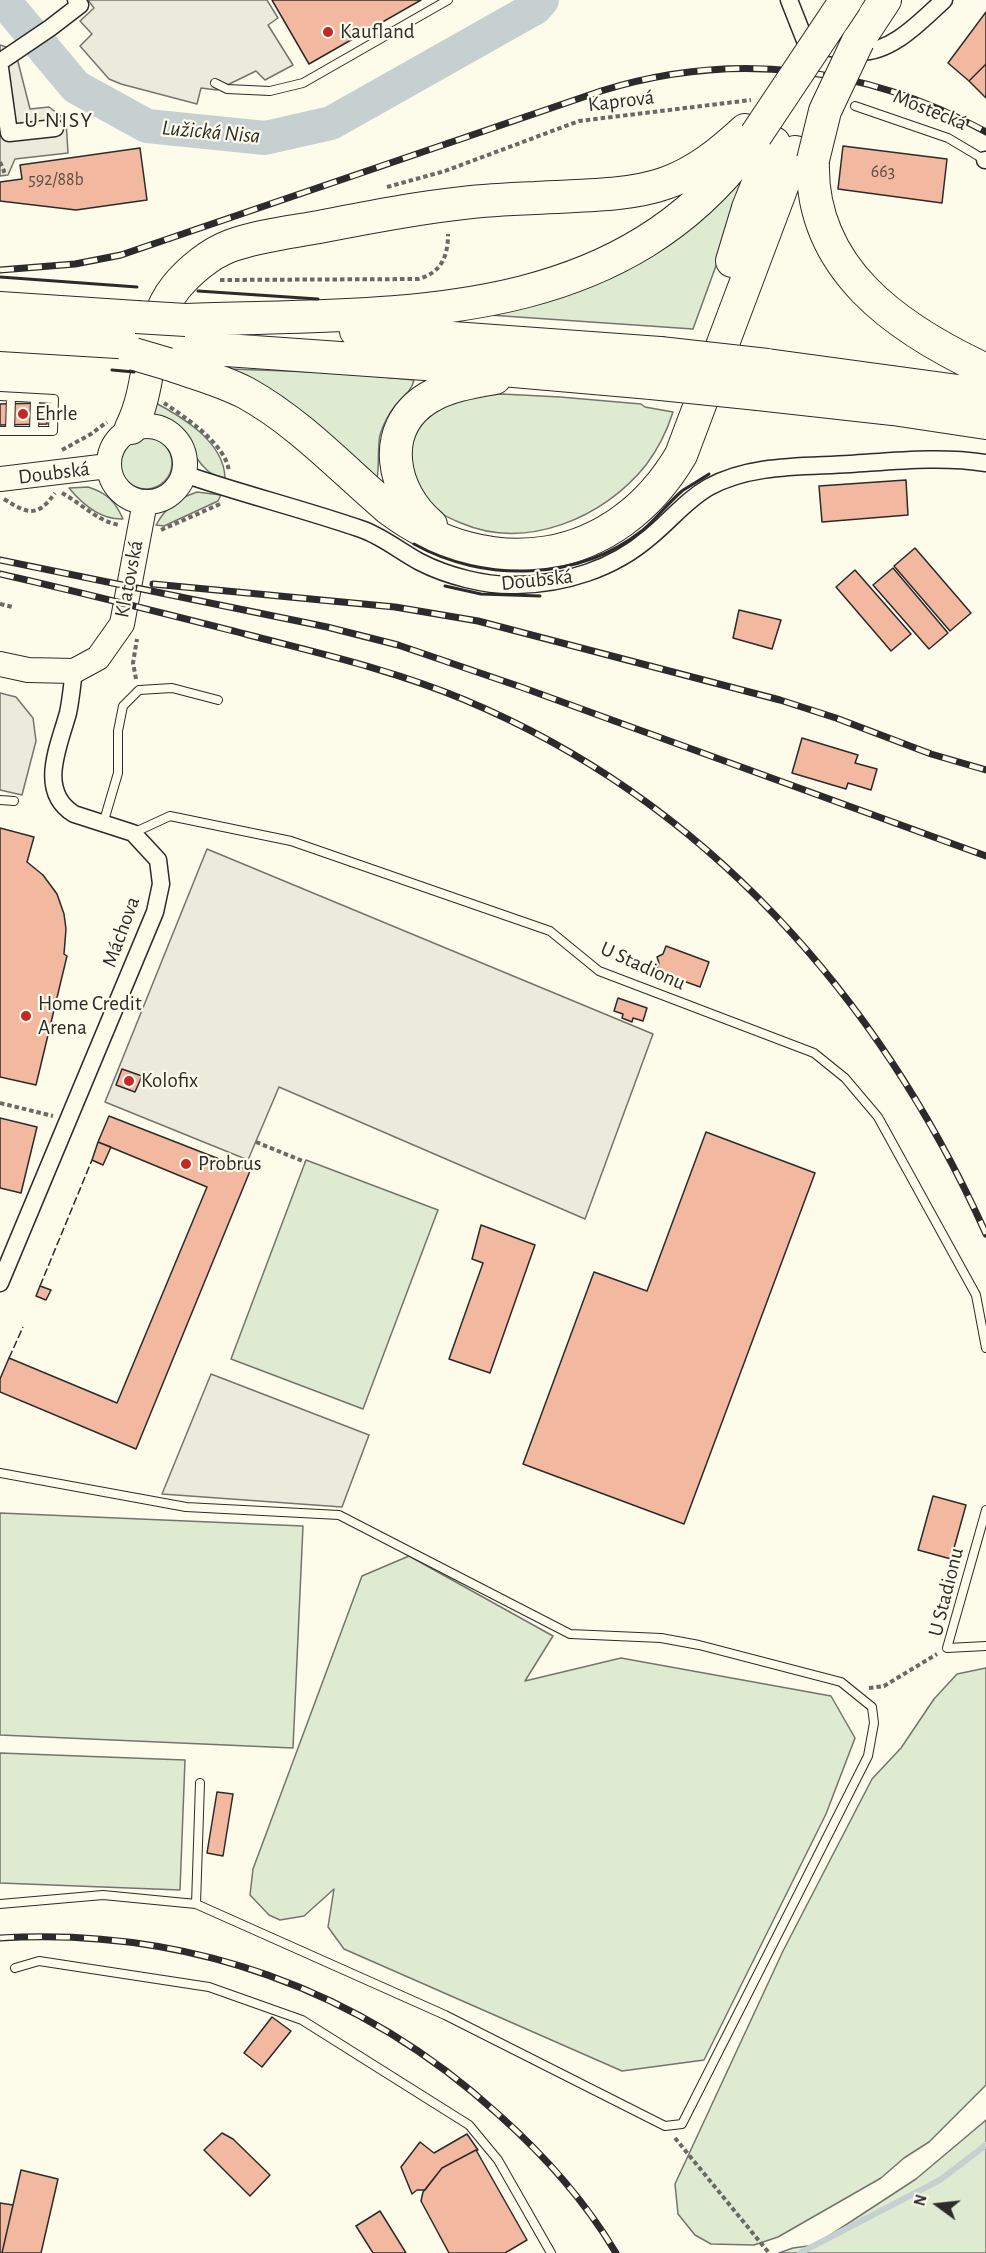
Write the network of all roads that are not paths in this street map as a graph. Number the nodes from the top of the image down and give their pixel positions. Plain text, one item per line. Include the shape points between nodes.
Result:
1 (76, 0) edge
2 (448, 0) edge
3 (847, 0) edge
4 (885, 0) edge
5 (944, 0) edge
6 (792, 5) edge
7 (0, 62) edge
8 (0, 68) edge
9 (215, 83) dead end
10 (855, 106) dead end
11 (55, 128) dead end
12 (777, 144) junction
13 (986, 160) edge
14 (0, 308) edge
15 (186, 320) junction
16 (0, 335) edge
17 (135, 338) junction
18 (168, 355) junction
19 (656, 368) junction
20 (986, 370) edge
21 (558, 374) junction
22 (986, 395) edge
23 (0, 396) edge
24 (11, 397) junction
25 (35, 398) junction
26 (121, 423) junction
27 (986, 423) edge
28 (0, 431) edge
29 (10, 431) junction
30 (34, 431) junction
31 (986, 464) edge
32 (108, 466) junction
33 (184, 474) junction
34 (0, 479) edge
35 (145, 502) junction
36 (470, 549) junction
37 (0, 664) edge
38 (74, 671) junction
39 (218, 700) dead end
40 (0, 800) edge
41 (14, 801) dead end
42 (103, 824) junction
43 (133, 833) junction
44 (0, 1283) edge
45 (986, 1348) edge
46 (0, 1473) edge
47 (986, 1510) edge
48 (986, 1646) edge
49 (200, 1783) dead end
50 (0, 1904) edge
51 (196, 1904) junction
52 (15, 1968) dead end
53 (551, 2253) edge

1 - 7 street via 80,4
2 - 9 lane via 303,83 270,91 227,89
3 - 12 highway, bridge via 819,50
3 - 12 highway, bridge via 787,87
4 - 12 highway, bridge via 831,84
5 - 6 street via 888,45 870,52 806,43
8 - 11 street via 9,133
10 - 13 lane, Mostecká via 948,138
12 - 15 highway via 721,180 672,223 636,247 554,284 450,307
12 - 20 highway via 813,192 821,225 847,270 878,303 912,330
12 - 26 highway via 717,156 665,183 631,191 453,204 229,246 210,257 169,296 158,321 139,414
12 - 36 highway via 766,223 681,455 658,489 610,530 573,546 532,555
14 - 17 highway
15 - 17 highway, bridge
15 - 19 highway via 553,344
16 - 17 highway via 84,340
17 - 18 highway
18 - 21 highway
18 - 36 highway via 268,406 309,436 402,519 435,537
19 - 21 highway
19 - 22 highway, bridge via 767,365
19 - 27 highway, bridge via 758,394
21 - 36 highway via 508,376 438,392 416,407 402,429 395,461 403,492 441,534
23 - 24 lane
24 - 25 lane
24 - 29 lane
25 - 30 lane
25 - 30 lane via 54,399 53,431
26 - 32 street, Doubská
26 - 33 street via 156,426 167,431 183,450
28 - 29 lane
29 - 30 lane
31 - 33 street, Doubská via 937,459 762,469 708,488 650,538 590,573 517,585 490,585 465,578 423,564 364,530
32 - 34 street, Doubská
32 - 35 street, Doubská via 116,487 134,500
33 - 35 street via 165,498
35 - 38 street, Klatovská via 122,624 98,658
37 - 38 street via 28,670
38 - 42 street via 52,783 66,809
39 - 42 lane via 172,687 139,690 123,706 118,731 118,773
40 - 41 lane
42 - 43 street
43 - 44 street, Máchova via 158,860 160,884 155,912
43 - 45 lane, U Stadionu via 170,816 291,841 550,931 599,971 814,1053 845,1078 878,1117 976,1294
46 - 51 lane via 186,1507 339,1515 570,1634 661,1638 699,1645 842,1682 872,1707 874,1723 868,1756 682,2124 665,2126 445,2015
47 - 48 lane, U Stadionu via 947,1648
49 - 51 lane
50 - 51 lane via 103,1895
52 - 53 lane via 39,1961 209,1987 302,2020 469,2125 498,2160

